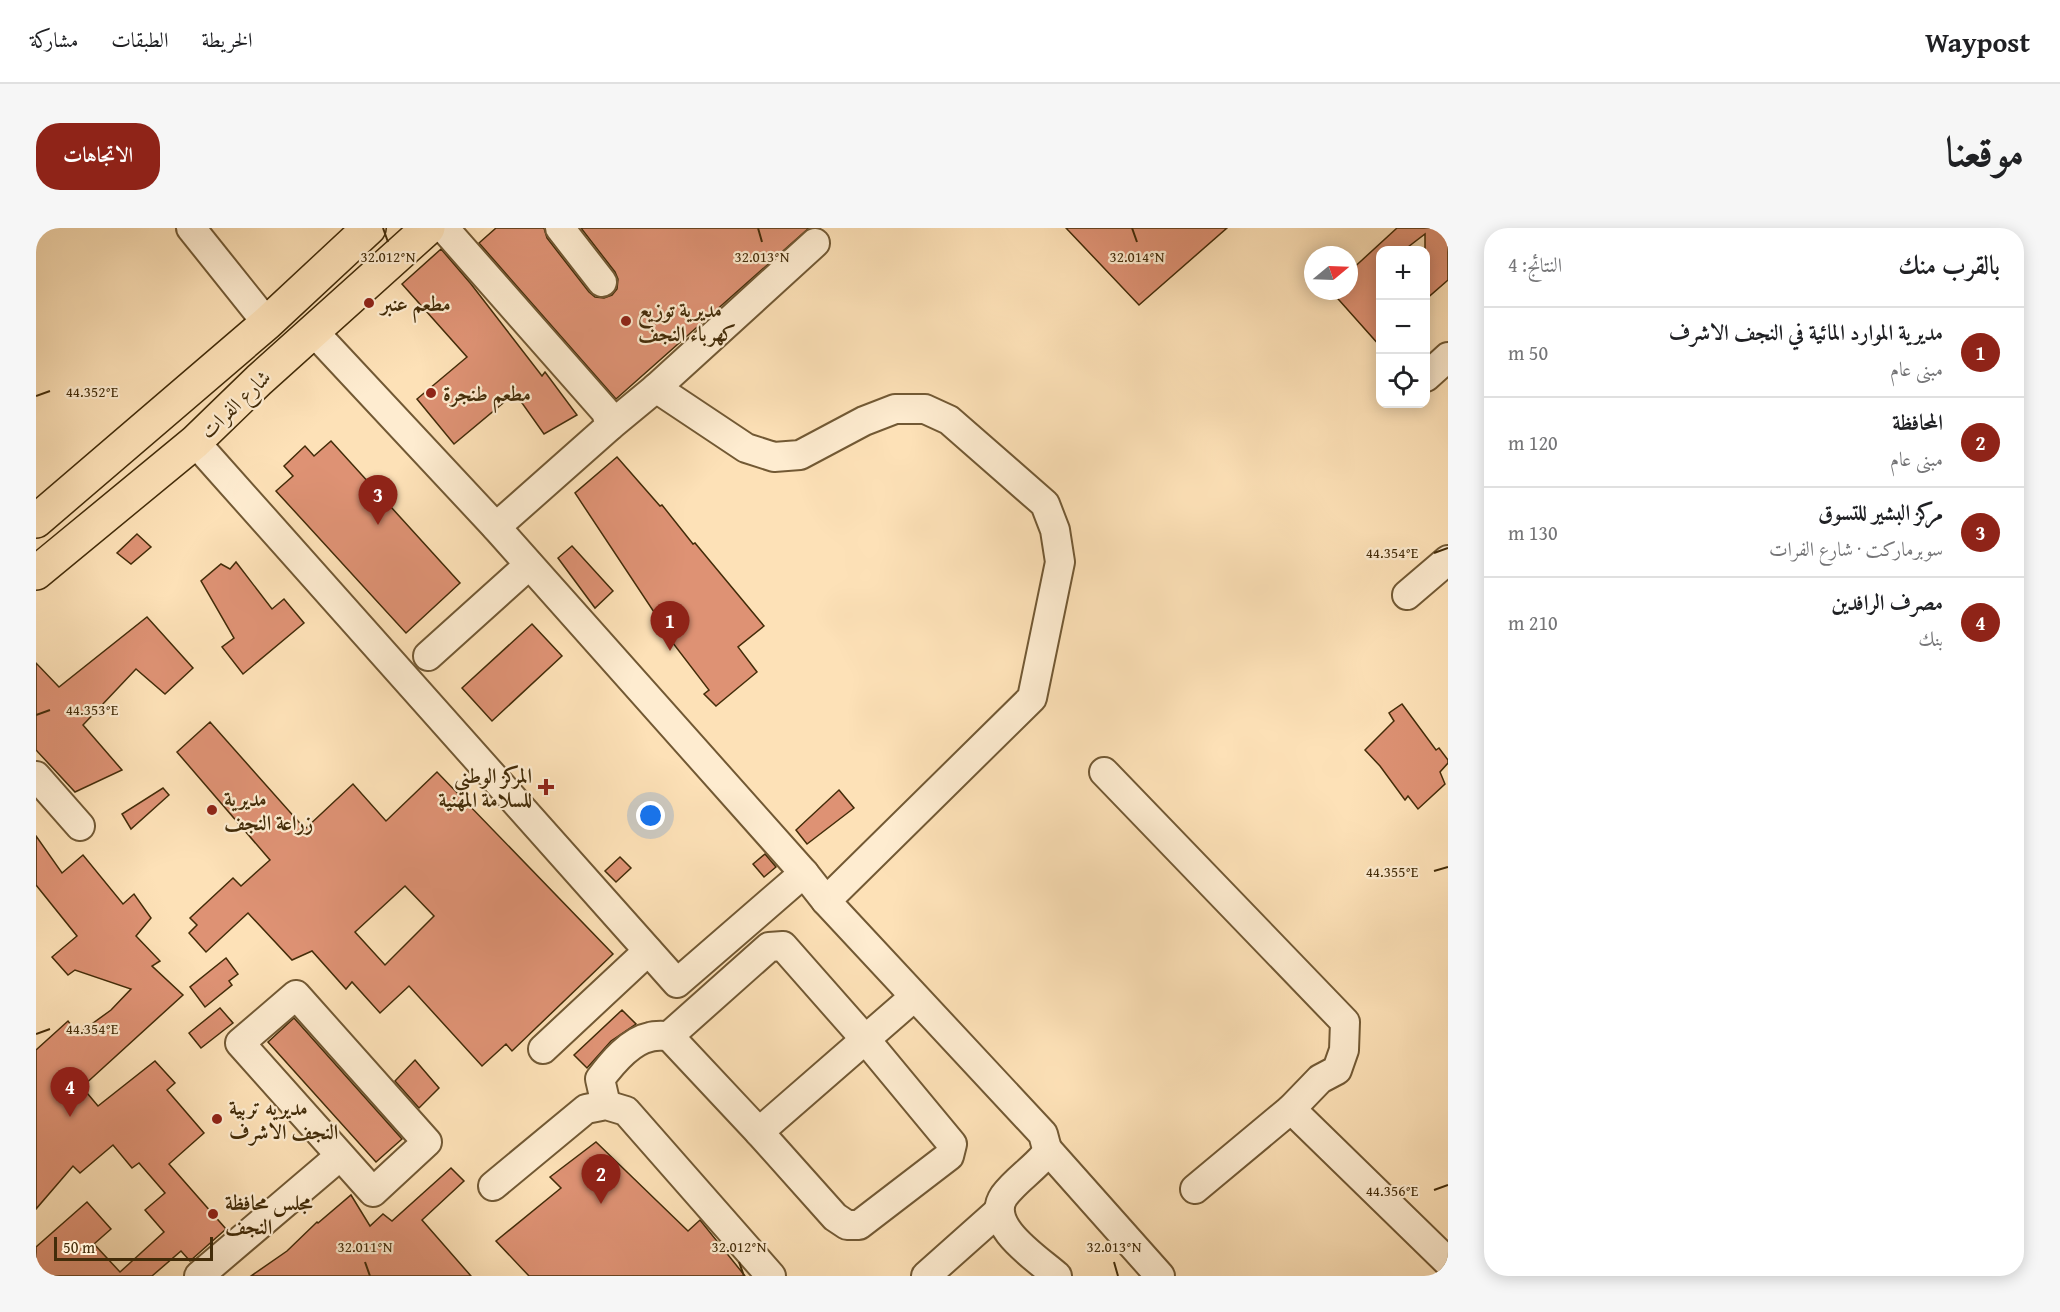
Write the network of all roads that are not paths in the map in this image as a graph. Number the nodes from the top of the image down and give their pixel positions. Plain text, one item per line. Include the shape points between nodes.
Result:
1 (190, 228) edge
2 (369, 228) edge
3 (428, 228) edge
4 (444, 228) edge
5 (560, 228) edge
6 (815, 243) dead end
7 (602, 282) dead end
8 (267, 323) junction
9 (313, 331) junction
10 (1448, 357) edge
11 (1430, 372) edge
12 (656, 388) junction
13 (610, 426) junction
14 (195, 442) junction
15 (36, 521) edge
16 (496, 527) junction
17 (1448, 560) edge
18 (529, 565) junction
19 (36, 573) edge
20 (1407, 595) dead end
21 (428, 656) dead end
22 (1104, 772) dead end
23 (36, 776) edge
24 (80, 826) dead end
25 (804, 873) junction
26 (826, 901) junction
27 (648, 951) junction
28 (914, 997) junction
29 (669, 1036) junction
30 (865, 1039) junction
31 (543, 1049) dead end
32 (606, 1105) junction
33 (1291, 1109) junction
34 (759, 1132) junction
35 (1047, 1149) junction
36 (340, 1156) junction
37 (493, 1186) dead end
38 (1196, 1189) dead end
39 (999, 1211) junction
40 (1448, 1262) edge
41 (199, 1276) edge
42 (771, 1276) edge
43 (926, 1276) edge
44 (1057, 1276) edge
45 (1160, 1276) edge

1 - 8 street
2 - 8 main road, شارع الفرات
3 - 9 main road, شارع الفرات
4 - 13 street via 606,412
5 - 7 street
6 - 12 street
8 - 15 main road, شارع الفرات
9 - 14 main road, شارع الفرات
9 - 16 street
10 - 11 street
12 - 13 street
12 - 26 street via 746,448 774,457 800,455 864,421 896,409 925,408 949,420 1045,504 1056,530 1060,562 1032,698
13 - 16 street
14 - 19 main road, شارع الفرات
14 - 27 street
16 - 18 street
17 - 20 street
18 - 21 street
18 - 25 street
22 - 33 street via 1345,1022 1344,1050 1337,1070 1320,1079
23 - 24 street
25 - 26 street
25 - 27 street via 677,983
26 - 28 street
27 - 31 street
28 - 30 street
28 - 35 street via 1043,1134
29 - 30 street via 769,947 783,946
29 - 32 street via 651,1036 638,1042 612,1063 600,1079
29 - 34 street
30 - 34 street
30 - 34 street via 952,1144 949,1156 859,1225 847,1225 835,1217
32 - 37 street via 586,1109
32 - 42 street via 626,1111
33 - 38 street
33 - 40 street
35 - 39 street via 1004,1196
35 - 45 street
36 - 36 street via 240,1043 296,995 427,1142 373,1192
36 - 41 street
39 - 43 street
39 - 44 street via 1009,1233

